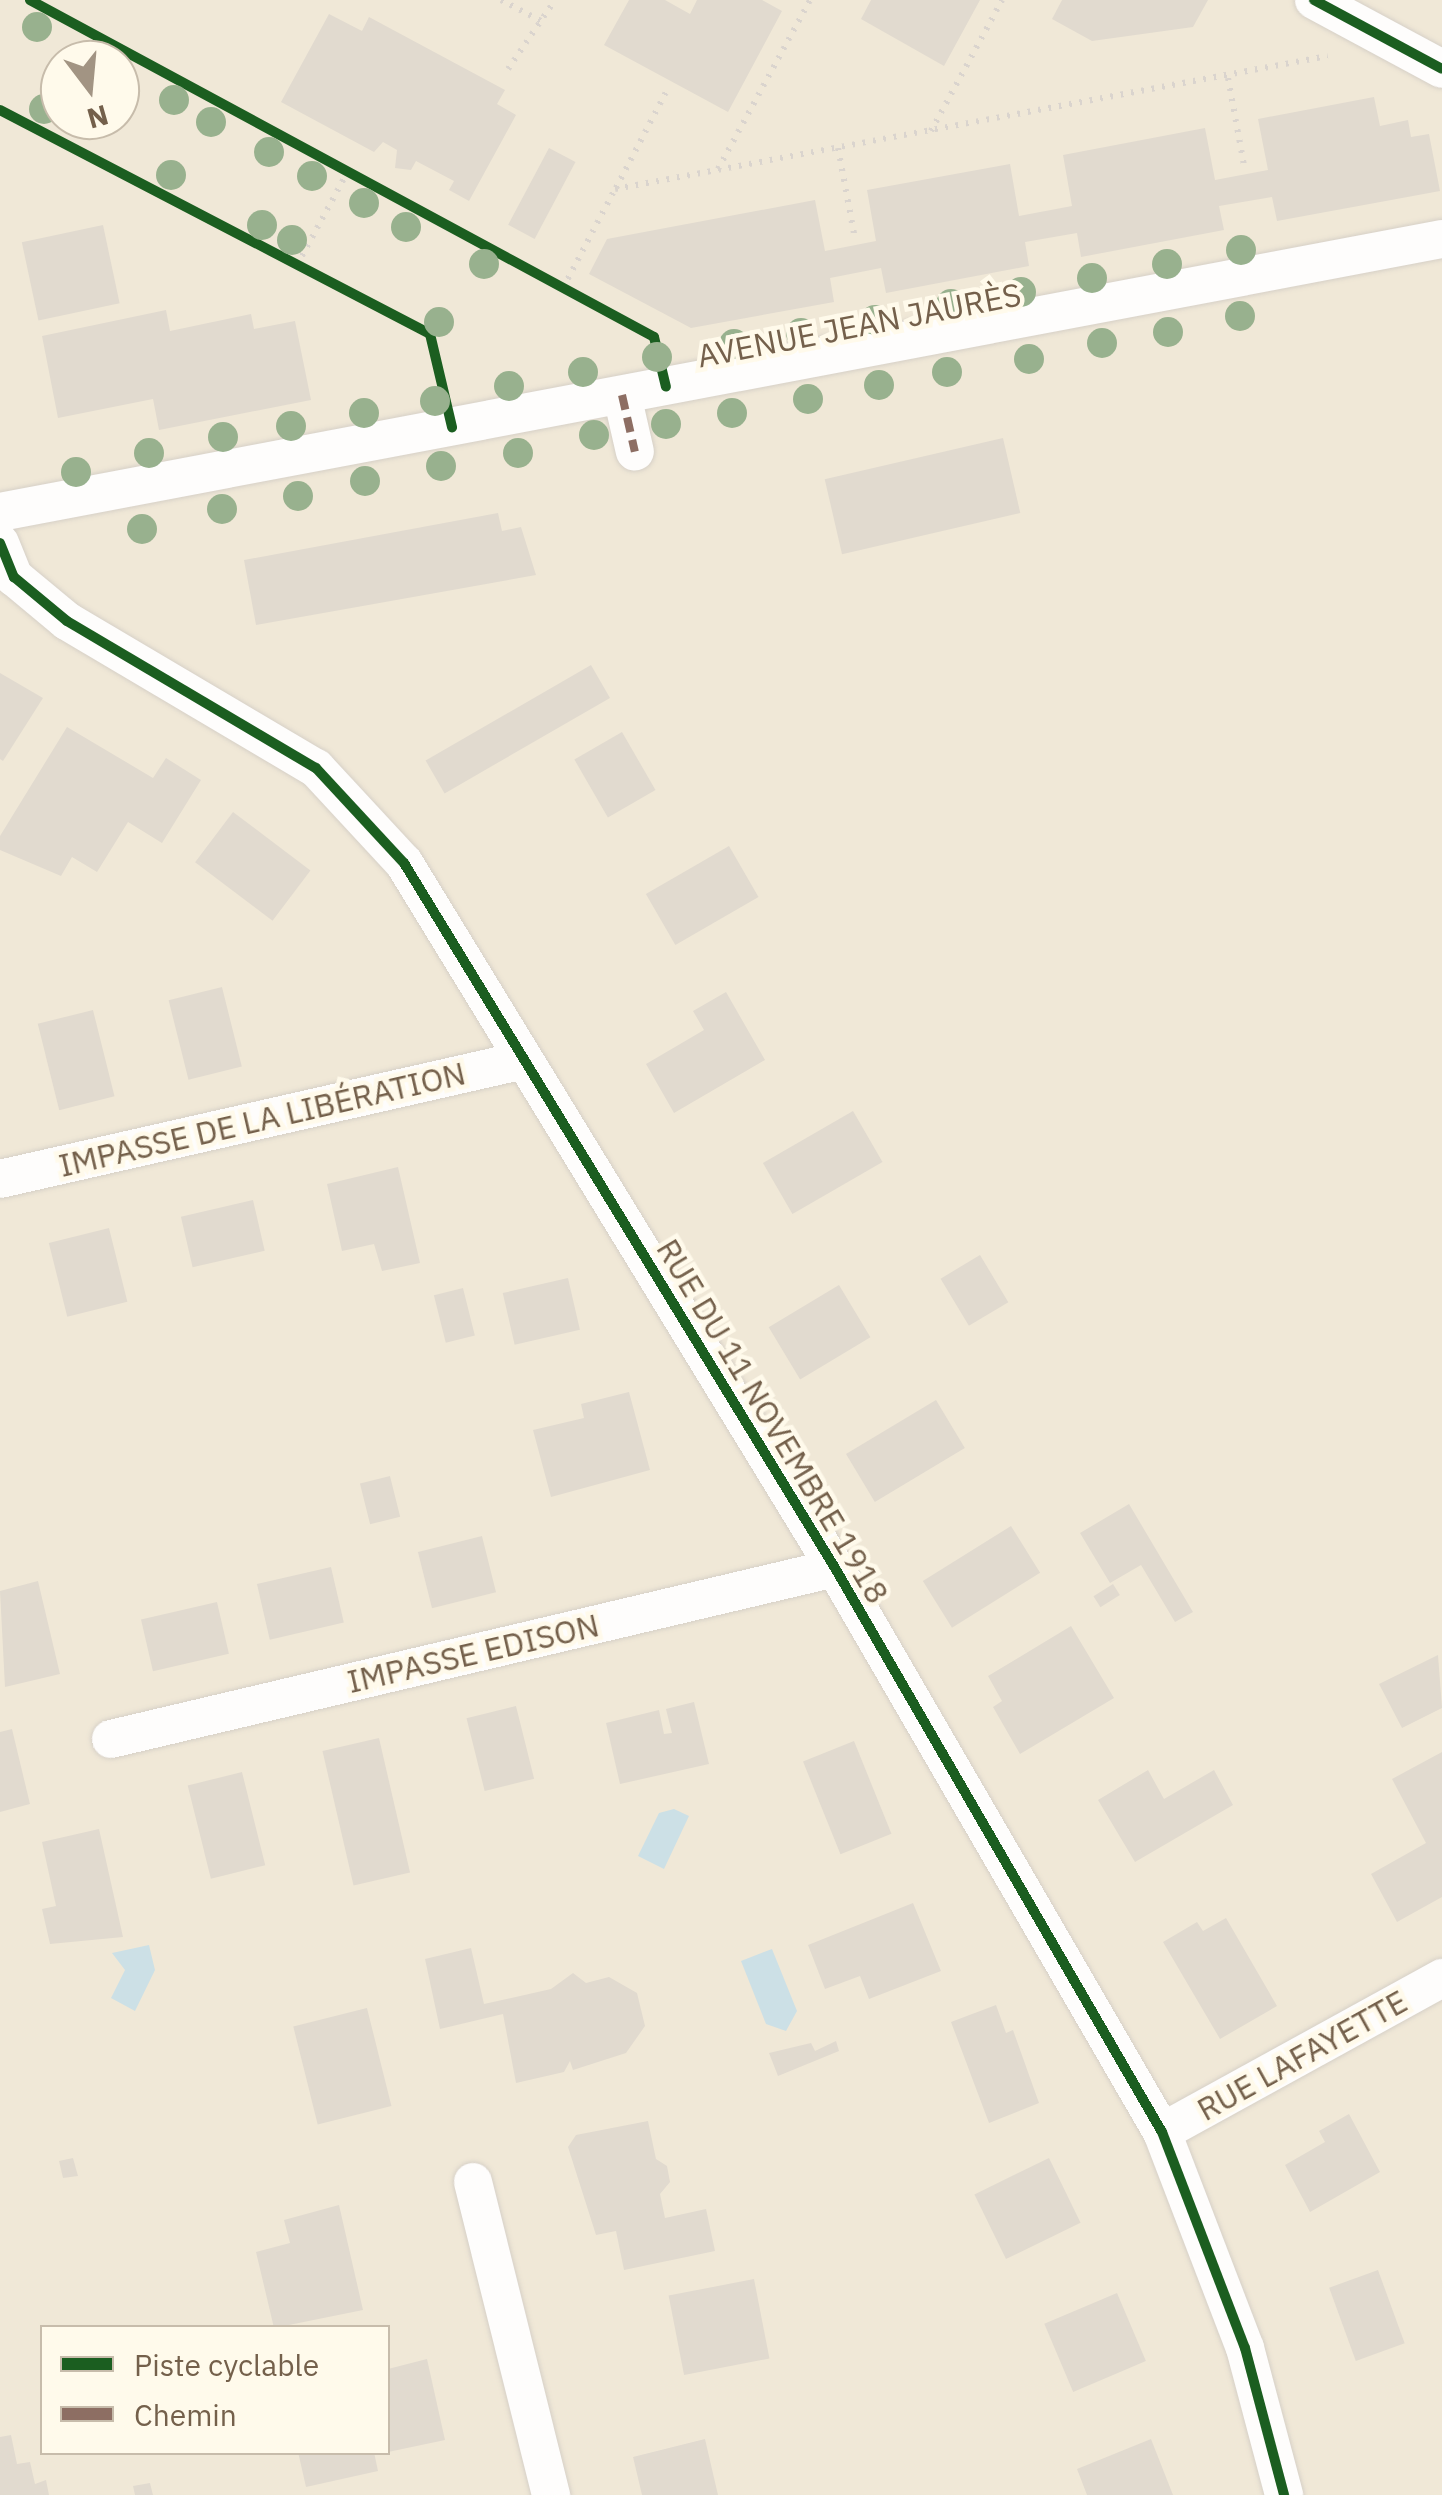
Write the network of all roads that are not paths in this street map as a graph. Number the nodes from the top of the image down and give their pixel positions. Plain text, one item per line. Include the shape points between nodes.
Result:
1 (1314, 0) edge
2 (1442, 69) edge
3 (1442, 240) edge
4 (622, 395) junction
5 (634, 452) dead end
6 (0, 512) edge
7 (0, 543) edge
8 (524, 1060) junction
9 (0, 1179) edge
10 (834, 1568) junction
11 (111, 1739) dead end
12 (1442, 1978) edge
13 (1162, 2132) junction
14 (473, 2182) dead end
15 (551, 2495) edge
16 (1284, 2495) edge

1 - 2 street
3 - 4 street, AVENUE JEAN JAURÈS
4 - 5 street
4 - 6 street, AVENUE JEAN JAURÈS
7 - 8 street, RUE DU 11 NOVEMBRE 1918 via 14,577 67,621 316,768 404,862
8 - 9 street, IMPASSE DE LA LIBÉRATION
8 - 10 street, RUE DU 11 NOVEMBRE 1918
10 - 11 street, IMPASSE EDISON
10 - 13 street, RUE DU 11 NOVEMBRE 1918
12 - 13 street, RUE LAFAYETTE
13 - 16 street, RUE DU 11 NOVEMBRE 1918 via 1245,2348
14 - 15 street

